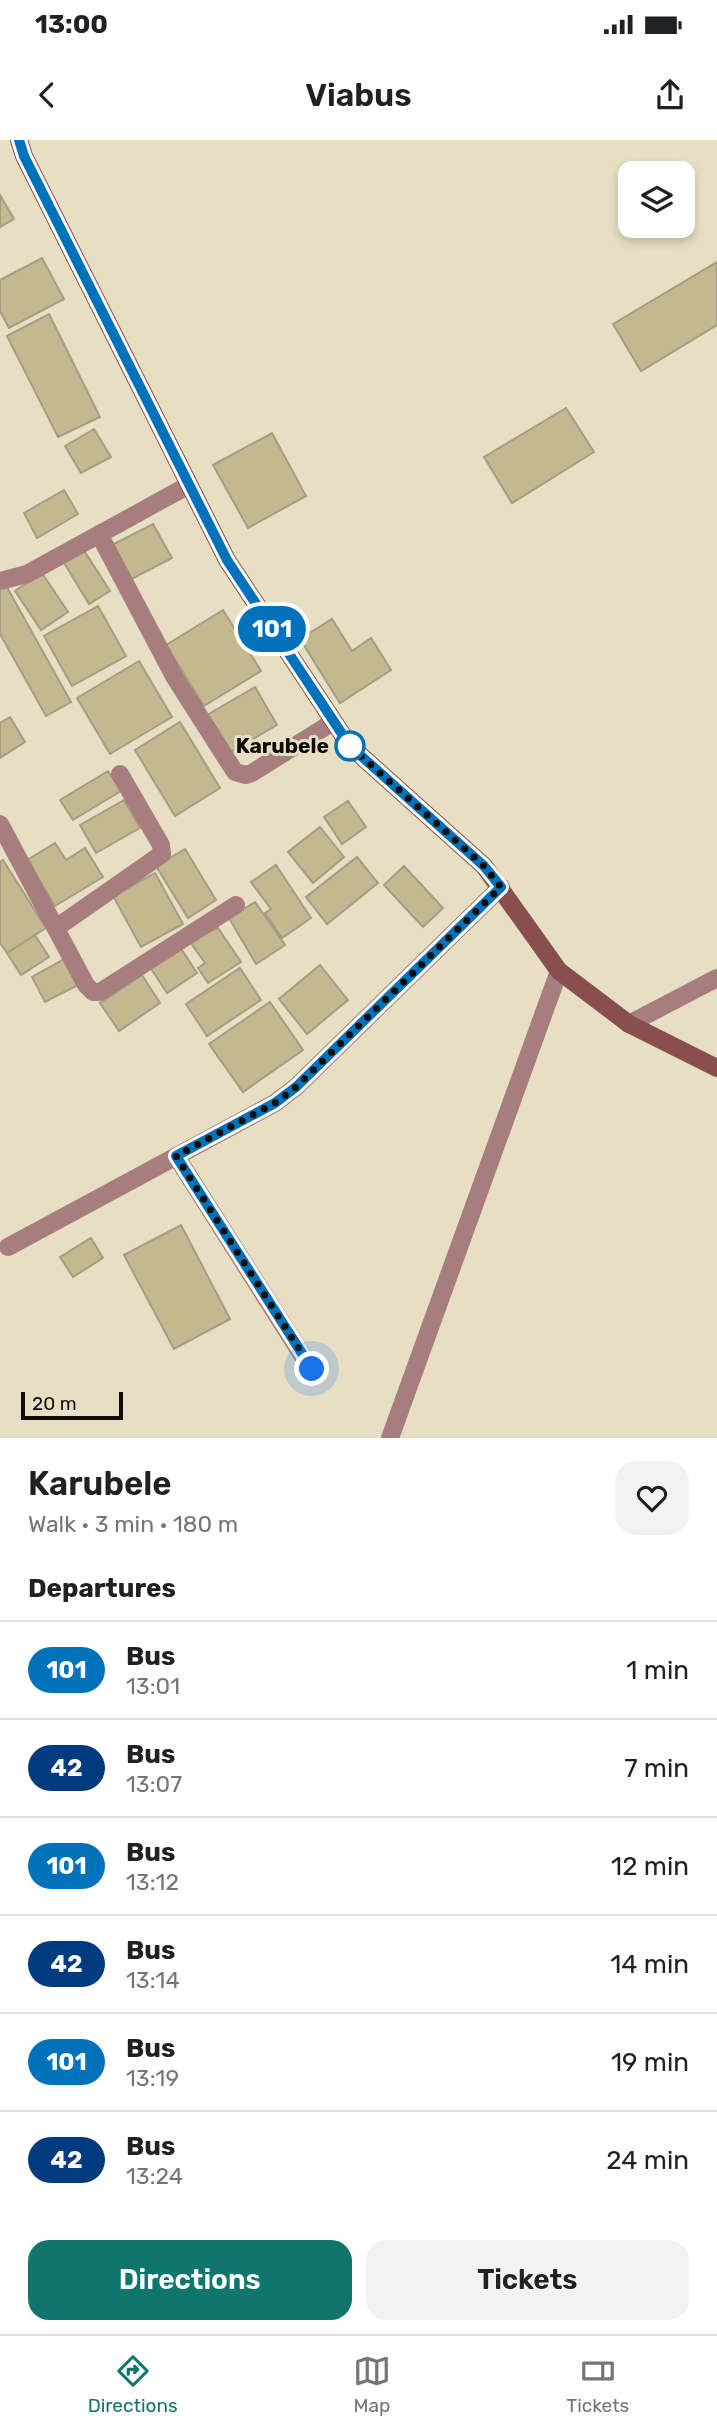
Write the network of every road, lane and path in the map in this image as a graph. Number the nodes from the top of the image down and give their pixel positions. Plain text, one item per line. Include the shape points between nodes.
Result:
1 (19, 140) edge
2 (189, 485) junction
3 (99, 534) junction
4 (0, 581) edge
5 (333, 722) junction
6 (120, 774) dead end
7 (0, 824) edge
8 (501, 887) junction
9 (236, 905) dead end
10 (56, 928) junction
11 (559, 971) junction
12 (717, 978) edge
13 (629, 1024) junction
14 (717, 1068) edge
15 (176, 1156) junction
16 (8, 1247) dead end
17 (312, 1369) dead end
18 (390, 1438) edge

1 - 2 street
2 - 3 street
2 - 5 street via 227,560
3 - 4 street via 27,574
3 - 5 street via 175,678 235,772 252,773
5 - 8 street via 350,746 484,866
6 - 10 street via 162,845 162,853
7 - 10 street
8 - 11 street
8 - 15 street via 296,1087
9 - 10 street via 96,992 86,985
11 - 13 street
11 - 18 street
12 - 13 street
13 - 14 street
15 - 16 street
15 - 17 street

